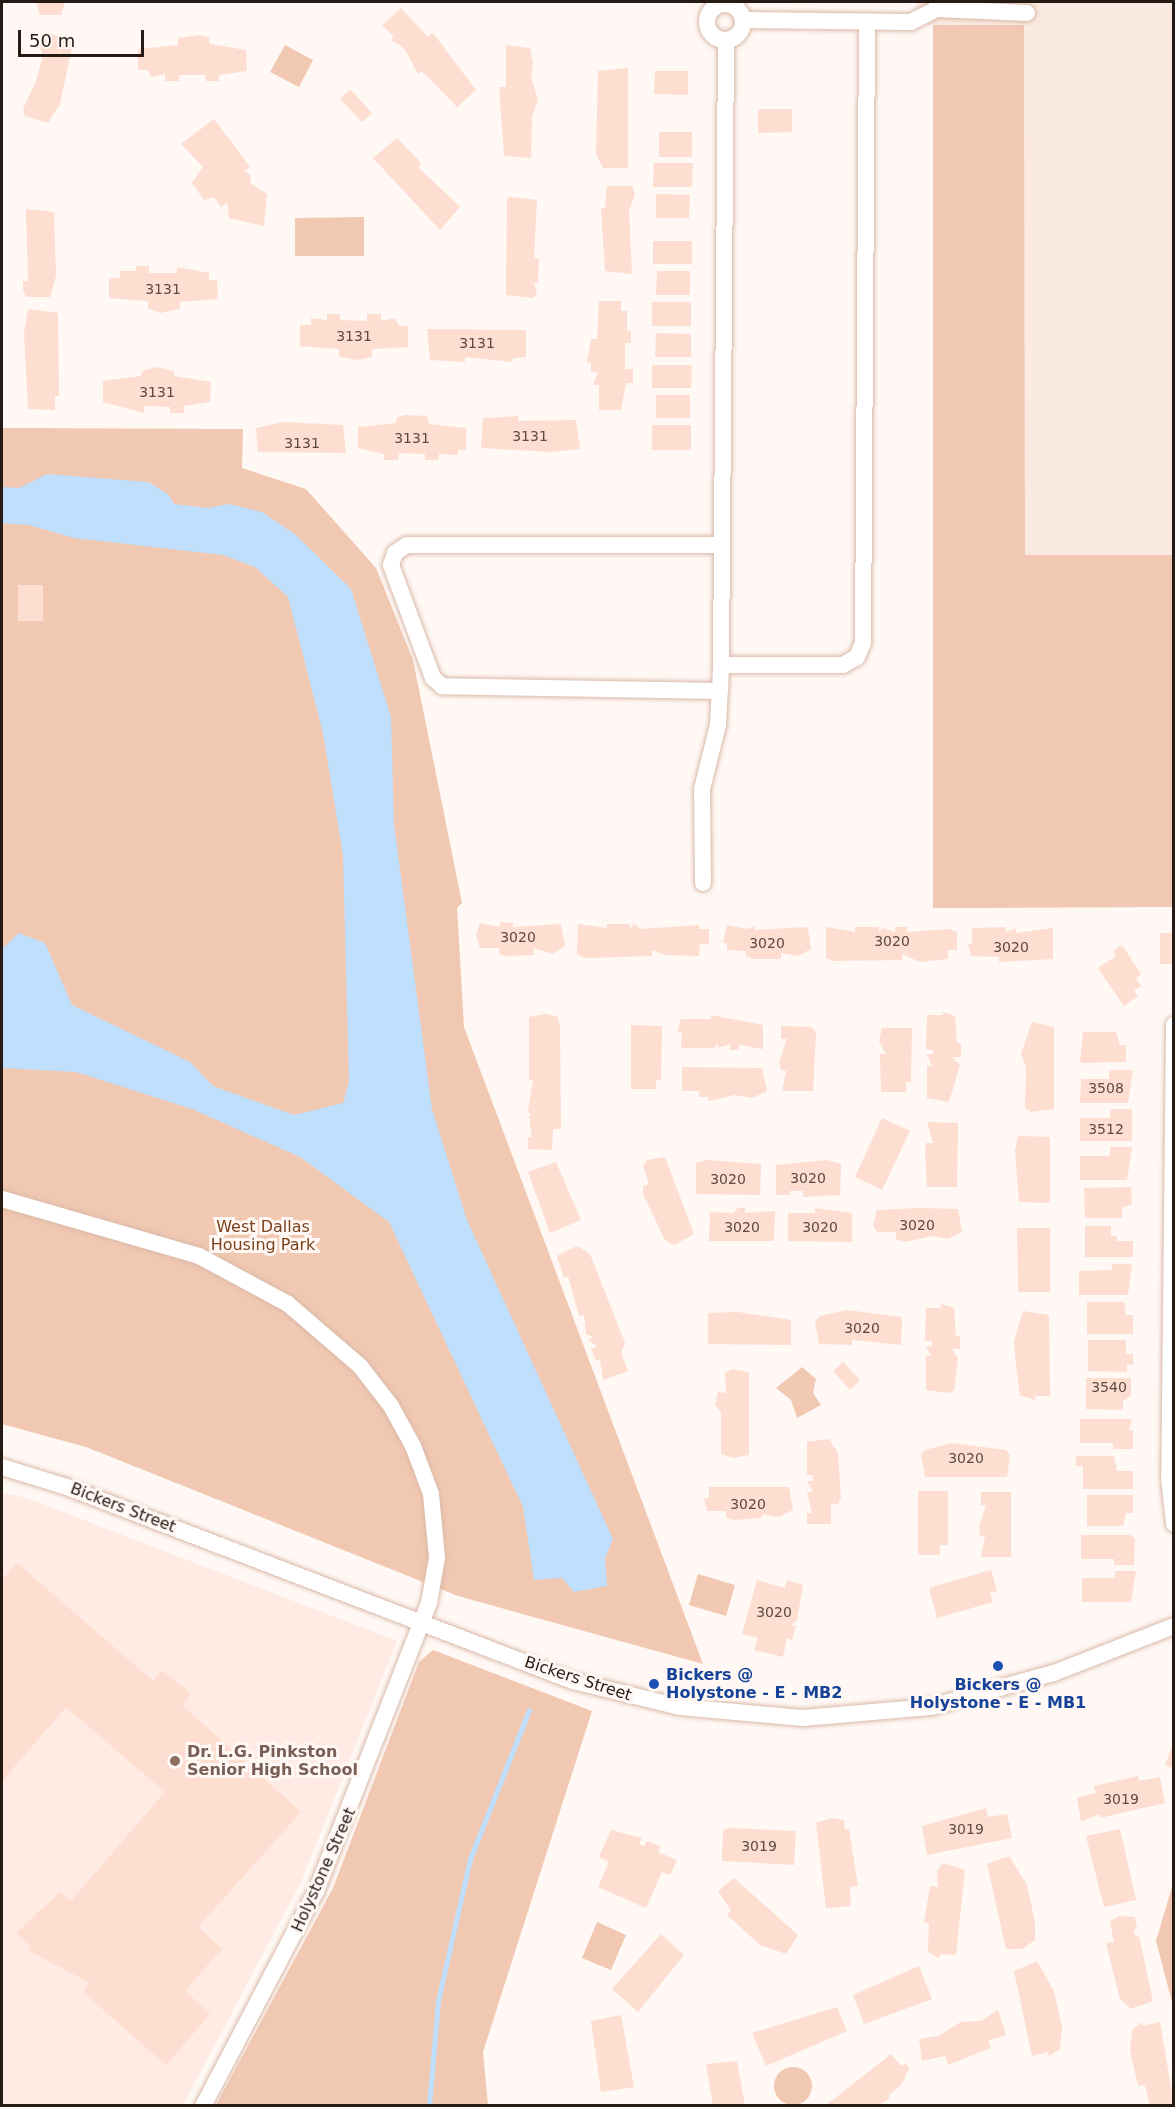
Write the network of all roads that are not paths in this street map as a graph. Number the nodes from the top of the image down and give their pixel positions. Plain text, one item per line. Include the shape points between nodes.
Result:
1 (725, 3) edge
2 (937, 5) edge
3 (1027, 13) dead end
4 (743, 20) junction
5 (867, 22) junction
6 (726, 40) junction
7 (722, 545) junction
8 (721, 665) junction
9 (720, 691) junction
10 (703, 883) dead end
11 (1172, 1025) edge
12 (2, 1199) edge
13 (2, 1467) edge
14 (1173, 1524) edge
15 (422, 1624) junction
16 (1173, 1626) edge
17 (203, 2106) edge

1 - 4 street via 738,10
1 - 6 street via 711,10 707,21 714,37
2 - 3 street
2 - 5 street via 911,22
4 - 5 street
4 - 6 street via 741,32
5 - 8 street via 863,643 857,657 843,665
6 - 7 street
7 - 8 street
7 - 9 street via 407,545 395,553 391,565 433,678 442,686
8 - 9 street
9 - 10 street via 718,725 702,789
11 - 14 street
12 - 15 street, Holystone Street via 156,1242 232,1271 288,1304 360,1366 413,1446 431,1494 437,1558
13 - 15 street, Bickers Street via 78,1491
15 - 16 street, Bickers Street via 573,1681 655,1703 803,1718 878,1715 991,1693
15 - 17 street, Holystone Street via 316,1891

